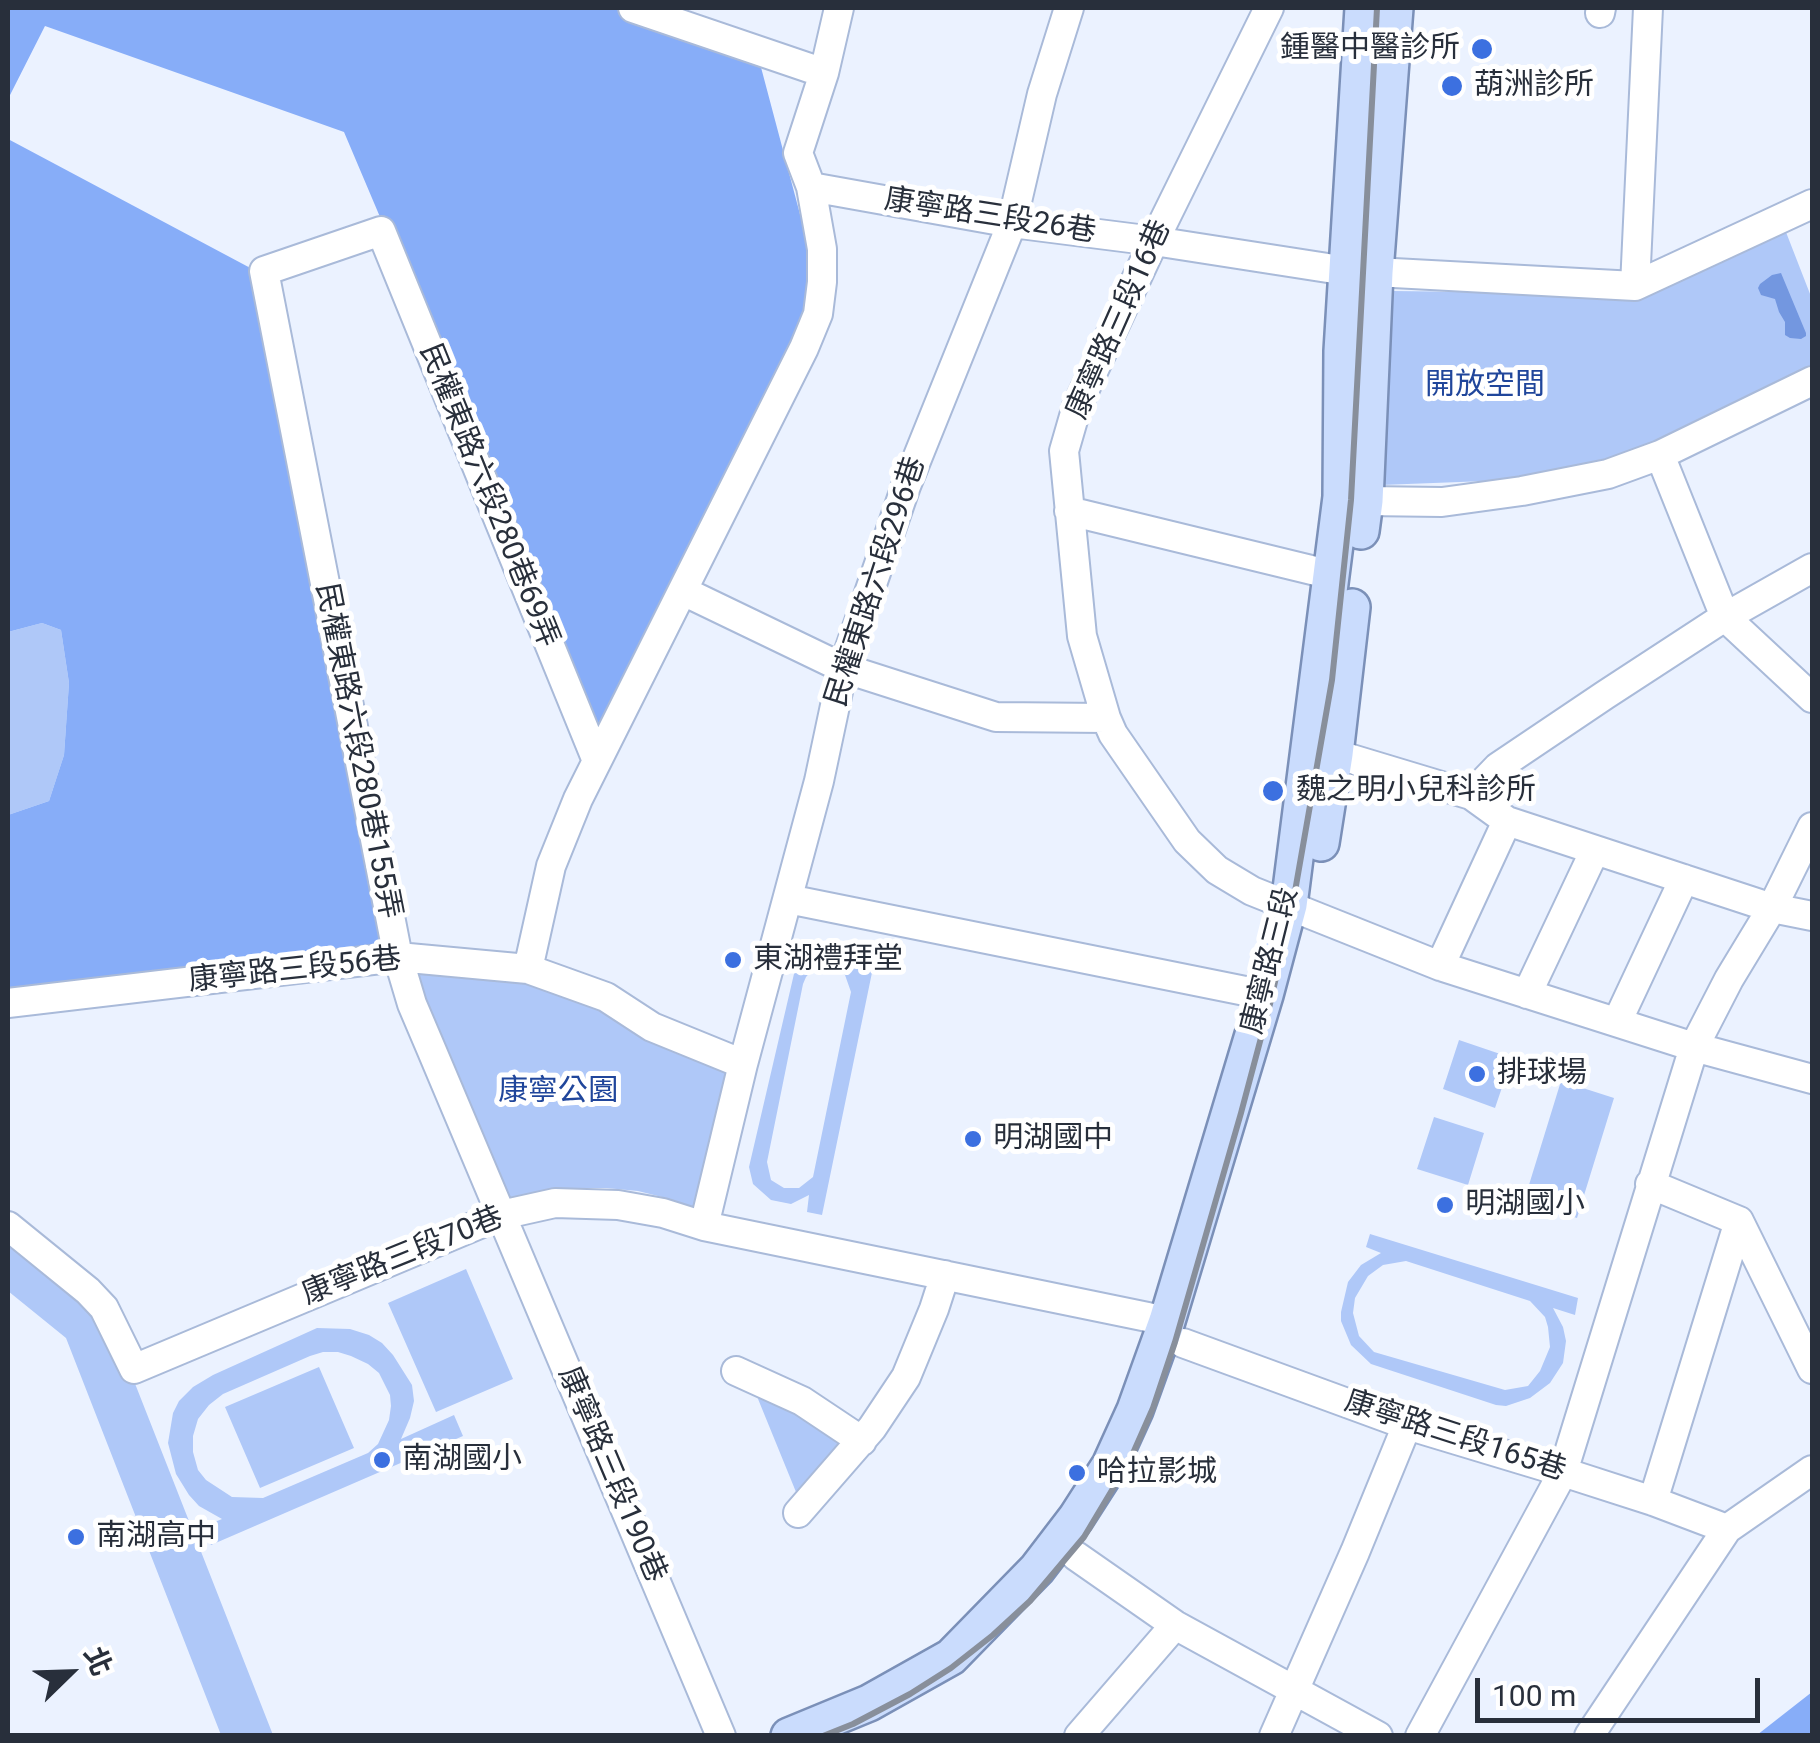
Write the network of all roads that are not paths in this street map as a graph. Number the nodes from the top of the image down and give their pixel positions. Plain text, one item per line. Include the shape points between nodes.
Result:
1 (633, 8) edge
2 (839, 8) edge
3 (1069, 8) edge
4 (1269, 8) edge
5 (1363, 8) edge
6 (1395, 8) edge
7 (1648, 8) edge
8 (824, 73) junction
9 (810, 187) junction
10 (1812, 204) edge
11 (1012, 223) junction
12 (1154, 241) junction
13 (1361, 271) junction
14 (264, 272) joint
15 (1635, 286) junction
16 (1812, 381) edge
17 (1660, 455) junction
18 (1353, 499) junction
19 (1069, 511) junction
20 (1812, 568) edge
21 (1332, 575) junction
22 (682, 590) junction
23 (1725, 617) junction
24 (843, 668) junction
25 (1812, 698) edge
26 (1106, 718) junction
27 (1335, 754) junction
28 (597, 761) junction
29 (1471, 795) junction
30 (1507, 821) junction
31 (1812, 827) edge
32 (1595, 850) junction
33 (1684, 879) junction
34 (788, 899) junction
35 (1772, 908) junction
36 (1298, 910) junction
37 (1812, 916) edge
38 (398, 957) junction
39 (1440, 966) junction
40 (528, 970) junction
41 (1527, 994) junction
42 (1266, 995) junction
43 (8, 1003) edge
44 (1618, 1022) junction
45 (1694, 1046) junction
46 (742, 1064) junction
47 (1812, 1079) edge
48 (1650, 1184) junction
49 (501, 1215) junction
50 (1739, 1220) junction
51 (8, 1226) edge
52 (704, 1226) junction
53 (944, 1275) junction
54 (1175, 1332) junction
55 (1812, 1369) edge
56 (736, 1371) dead end
57 (1407, 1425) junction
58 (862, 1441) junction
59 (1812, 1470) edge
60 (1563, 1472) junction
61 (1653, 1501) junction
62 (798, 1512) dead end
63 (1728, 1530) junction
64 (1076, 1556) junction
65 (1175, 1625) junction
66 (1294, 1689) junction
67 (814, 1732) edge
68 (722, 1736) edge
69 (1079, 1736) edge
70 (1274, 1736) edge
71 (1378, 1736) edge
72 (1420, 1736) edge
73 (1589, 1736) edge

1 - 8 street
2 - 8 street
3 - 11 street, 民權東路六段296巷
4 - 12 street, 康寧路三段16巷
5 - 13 main road, 康寧路三段
6 - 13 main road, 康寧路三段
7 - 15 street
8 - 9 street via 798,153
9 - 11 street, 康寧路三段26巷
9 - 22 street via 822,249 818,314
10 - 15 street
11 - 12 street, 康寧路三段26巷
11 - 24 street, 民權東路六段296巷 via 906,486
12 - 13 street, 康寧路三段26巷
12 - 19 street, 康寧路三段16巷 via 1078,406 1064,451
13 - 15 street, 康寧路三段26巷
13 - 18 main road, 康寧路三段 via 1342,351
14 - 28 street, 民權東路六段280巷69弄 via 381,232
14 - 38 street, 民權東路六段280巷155弄
16 - 17 street
17 - 18 street via 1608,474 1522,491 1442,502
17 - 23 street
18 - 21 main road, 康寧路三段
18 - 27 main road, 康寧路三段
19 - 21 street
19 - 26 street, 康寧路三段16巷 via 1082,636
20 - 23 street
21 - 36 main road, 康寧路三段
22 - 24 street
22 - 28 street
23 - 25 street
23 - 29 street via 1498,766
24 - 26 street via 996,717
24 - 34 street, 民權東路六段296巷
26 - 36 street, 康寧路三段16巷 via 1188,842 1216,870
27 - 29 street
27 - 36 main road, 康寧路三段
28 - 40 street via 552,866
29 - 30 street
30 - 32 street
30 - 39 street
31 - 35 street
32 - 33 street
32 - 41 street
33 - 35 street
33 - 44 street
34 - 42 street
34 - 46 street, 民權東路六段296巷
35 - 37 street
35 - 45 street
36 - 39 street, 康寧路三段16巷
36 - 42 main road, 康寧路三段
36 - 54 main road, 康寧路三段 via 1216,1244
38 - 40 street, 康寧路三段56巷
38 - 43 street, 康寧路三段56巷
38 - 49 street, 民權東路六段280巷155弄
39 - 41 street, 康寧路三段16巷
40 - 46 street, 康寧路三段56巷 via 606,998 652,1027
41 - 44 street, 康寧路三段16巷
42 - 54 main road, 康寧路三段
44 - 45 street, 康寧路三段16巷
45 - 47 street, 康寧路三段16巷
45 - 48 street
46 - 52 street, 民權東路六段296巷
48 - 50 street
48 - 60 street
49 - 51 street, 康寧路三段70巷 via 134,1369 104,1308
49 - 52 street, 康寧路三段70巷 via 555,1203 618,1205
49 - 68 street, 康寧路三段190巷
50 - 55 street
50 - 61 street
52 - 53 street, 康寧路三段70巷
53 - 54 street, 康寧路三段70巷
53 - 58 street via 906,1377
54 - 57 street, 康寧路三段165巷
54 - 64 main road, 康寧路三段 via 1131,1465
54 - 67 main road, 康寧路三段 via 1110,1465 1037,1569 951,1657
56 - 58 street via 802,1401
57 - 60 street, 康寧路三段165巷
57 - 66 street
58 - 62 street
59 - 63 street
60 - 61 street, 康寧路三段165巷
60 - 72 street
61 - 63 street, 康寧路三段165巷
63 - 73 street
64 - 65 street
64 - 67 main road, 康寧路三段 via 945,1686 896,1714
65 - 66 street
65 - 69 street
66 - 70 street
66 - 71 street

